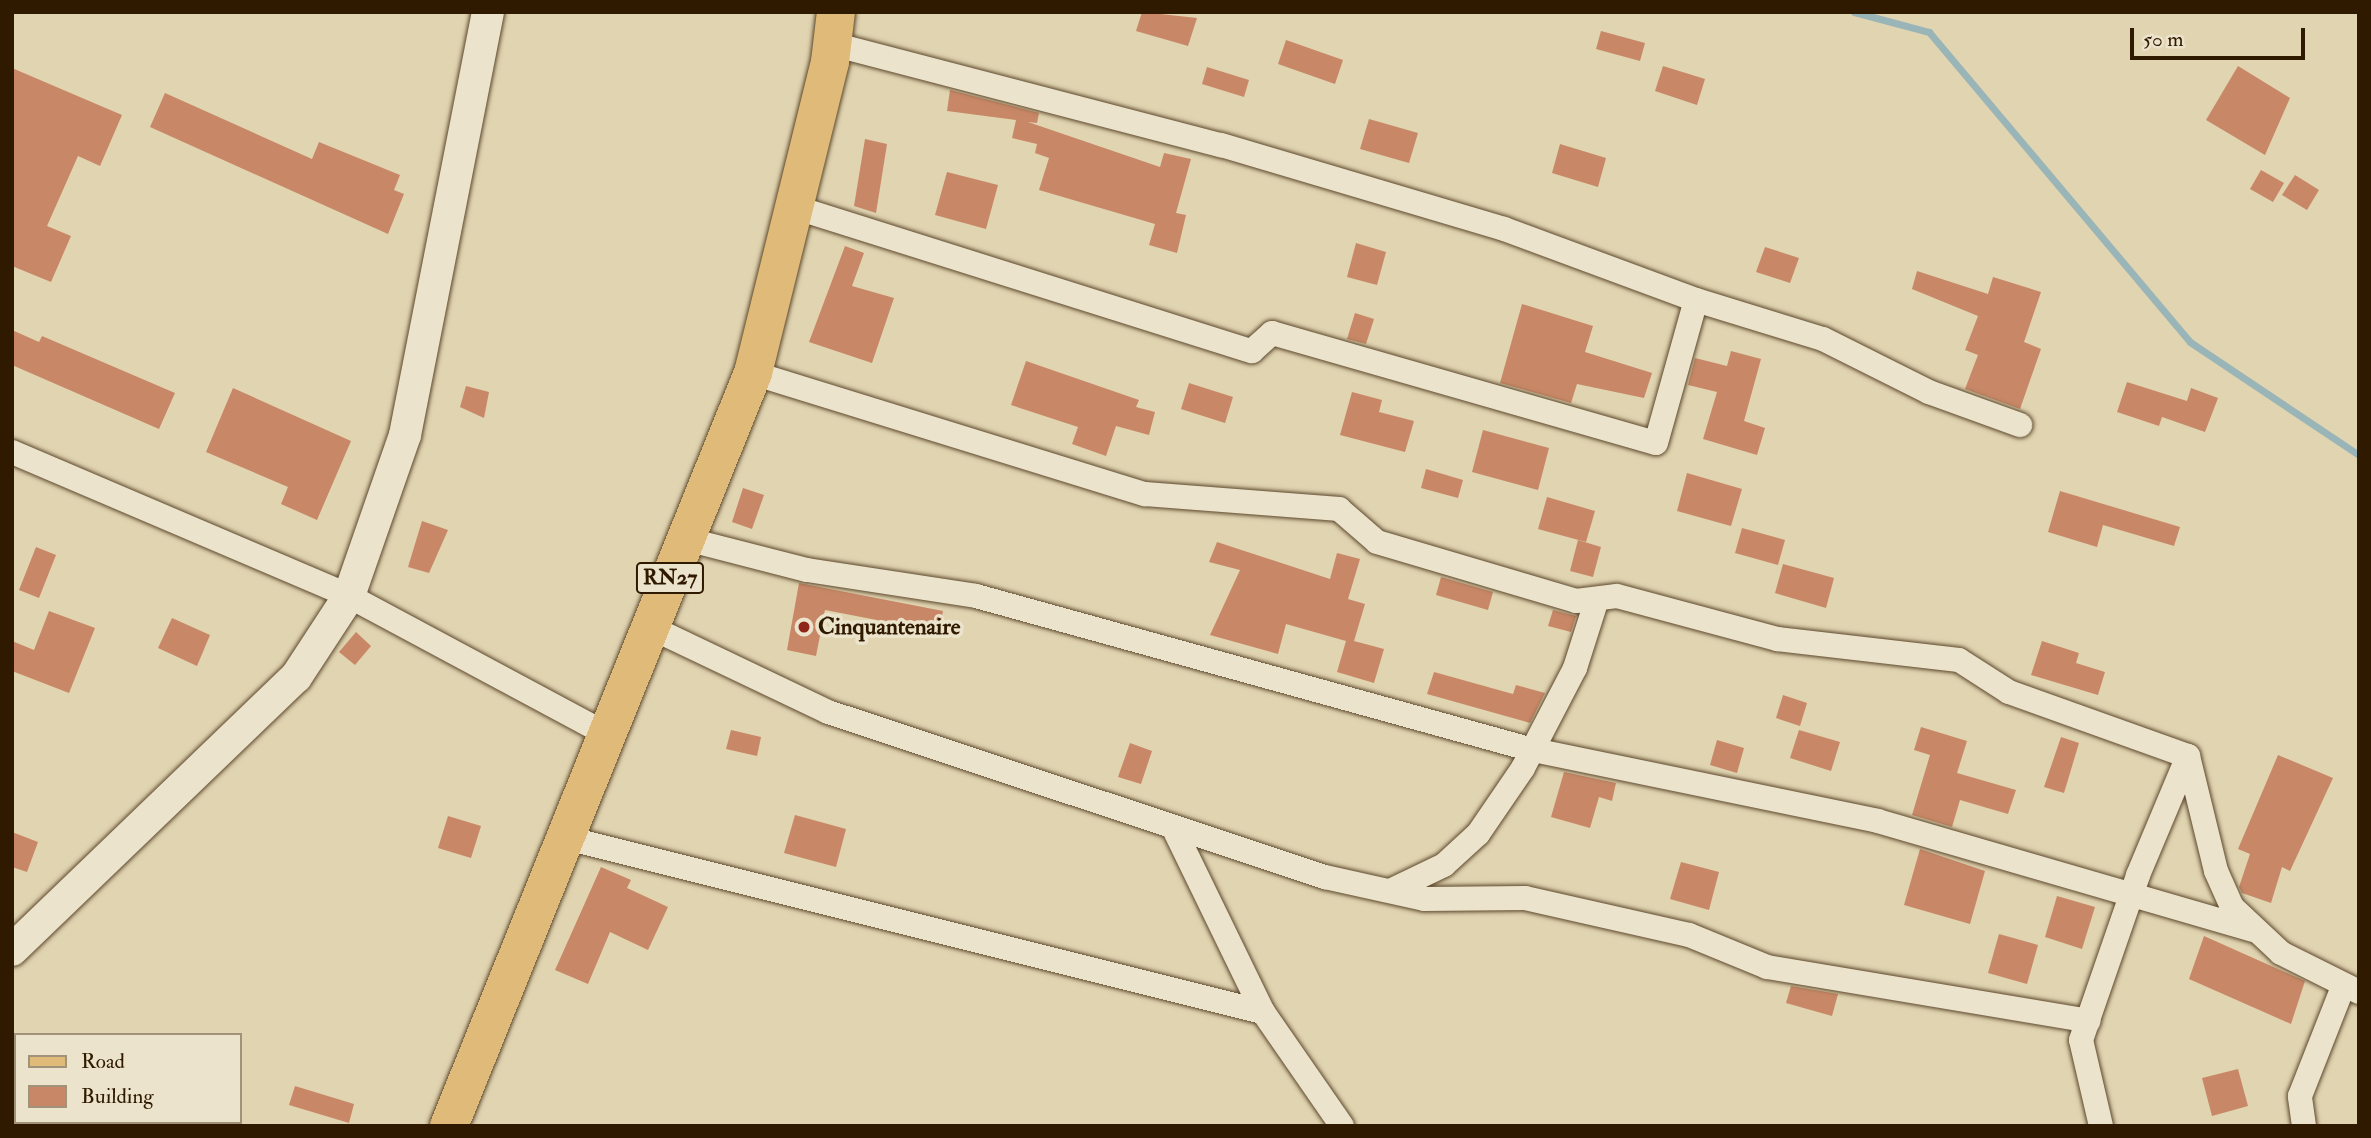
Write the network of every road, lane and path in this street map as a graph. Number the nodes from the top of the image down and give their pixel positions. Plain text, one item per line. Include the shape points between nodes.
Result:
1 (488, 12) edge
2 (834, 28) edge
3 (794, 207) junction
4 (1696, 300) junction
5 (753, 373) junction
6 (2020, 425) dead end
7 (12, 452) edge
8 (686, 539) junction
9 (349, 596) junction
10 (1597, 598) junction
11 (650, 627) junction
12 (608, 735) junction
13 (1533, 750) junction
14 (2188, 757) junction
15 (1175, 831) junction
16 (566, 838) junction
17 (1390, 891) junction
18 (2132, 894) junction
19 (2260, 933) junction
20 (12, 950) edge
21 (2351, 990) edge
22 (1263, 1012) junction
23 (2089, 1021) junction
24 (449, 1126) edge
25 (1342, 1126) edge
26 (2101, 1126) edge
27 (2304, 1126) edge

1 - 9 street via 405,435
2 - 3 main road, RN27
2 - 4 street via 1504,229
3 - 4 street via 1252,351 1272,333 1656,443
3 - 5 main road, RN27
4 - 6 street via 1823,339 1929,392
5 - 8 main road, RN27
5 - 10 street via 1145,494 1339,509 1377,542 1576,601
7 - 9 street
8 - 11 main road, RN27
8 - 13 street via 807,570 976,596
9 - 12 street
9 - 20 street via 296,677
10 - 13 street via 1576,668
10 - 14 street via 1617,596 1777,639 1959,660 2009,692
11 - 12 main road, RN27
11 - 15 street via 828,712 1082,794
12 - 16 main road, RN27
13 - 17 street via 1478,834 1444,865
13 - 18 street via 1878,821
14 - 18 street
14 - 19 street via 2216,871 2232,907
15 - 17 street
15 - 22 street
16 - 22 street
16 - 24 main road, RN27
17 - 23 street via 1424,899 1525,898 1689,935 1767,967
18 - 19 street
18 - 23 street
19 - 21 street via 2281,953
21 - 27 street via 2300,1096
22 - 25 street
23 - 26 street via 2081,1040

